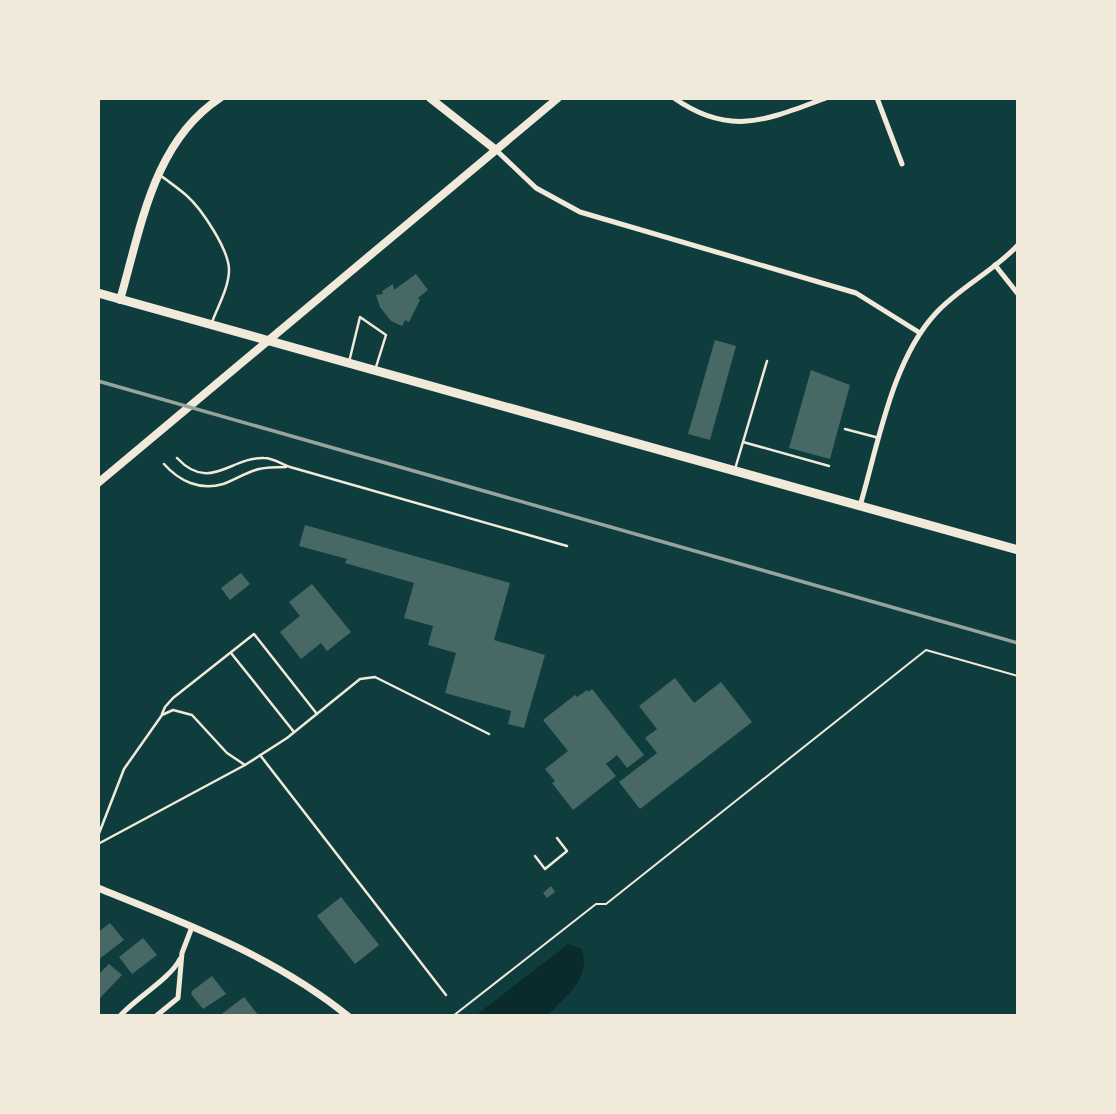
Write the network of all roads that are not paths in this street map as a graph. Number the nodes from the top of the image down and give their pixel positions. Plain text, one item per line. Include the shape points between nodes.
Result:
1 (220, 98) edge
2 (430, 98) edge
3 (558, 98) edge
4 (674, 98) edge
5 (826, 98) edge
6 (877, 98) edge
7 (496, 150) junction
8 (902, 164) dead end
9 (159, 174) junction
10 (1018, 245) edge
11 (995, 265) junction
12 (98, 293) edge
13 (1018, 294) edge
14 (120, 300) junction
15 (211, 325) junction
16 (920, 333) junction
17 (767, 361) dead end
18 (348, 363) junction
19 (375, 371) junction
20 (845, 429) dead end
21 (880, 438) junction
22 (743, 442) junction
23 (177, 458) dead end
24 (164, 464) dead end
25 (829, 466) dead end
26 (290, 467) junction
27 (734, 471) junction
28 (98, 483) edge
29 (860, 506) junction
30 (1018, 540) edge
31 (567, 546) dead end
32 (1014, 548) edge
33 (231, 653) junction
34 (317, 714) junction
35 (162, 715) junction
36 (294, 732) junction
37 (489, 734) dead end
38 (260, 755) junction
39 (245, 765) junction
40 (98, 836) edge
41 (557, 838) dead end
42 (98, 844) edge
43 (535, 856) dead end
44 (98, 888) edge
45 (192, 927) junction
46 (183, 953) junction
47 (446, 995) dead end
48 (120, 1016) edge
49 (156, 1016) edge
50 (348, 1016) edge

1 - 9 main road via 182,133
2 - 7 main road
3 - 7 main road
4 - 5 street via 698,113 747,122
6 - 8 street
7 - 16 street via 536,188 580,212 856,293
7 - 28 main road
9 - 14 main road
9 - 15 lane via 204,215 230,268
10 - 11 street
11 - 13 street
11 - 16 street via 953,297
12 - 14 main road
14 - 15 main road
15 - 18 main road
16 - 21 street via 898,376
17 - 22 lane
18 - 19 main road
18 - 19 lane via 360,317 386,335
19 - 27 main road
20 - 21 lane
21 - 29 street
22 - 25 lane
22 - 27 lane
23 - 26 lane via 197,472 220,472 267,457
24 - 26 lane via 192,485 208,487 259,469
26 - 31 lane
27 - 29 main road
29 - 32 main road
30 - 32 street
33 - 34 lane via 254,634
33 - 35 lane via 173,698
33 - 36 lane
34 - 36 lane
34 - 37 lane via 360,679 375,677
35 - 39 lane via 173,710 192,715 227,753
35 - 40 lane via 124,769
36 - 38 lane
38 - 39 lane
38 - 47 lane
39 - 42 lane
41 - 43 lane via 567,851 545,869
44 - 45 street
45 - 46 street
45 - 50 street via 253,953
46 - 48 street via 174,970
46 - 49 street via 178,998

